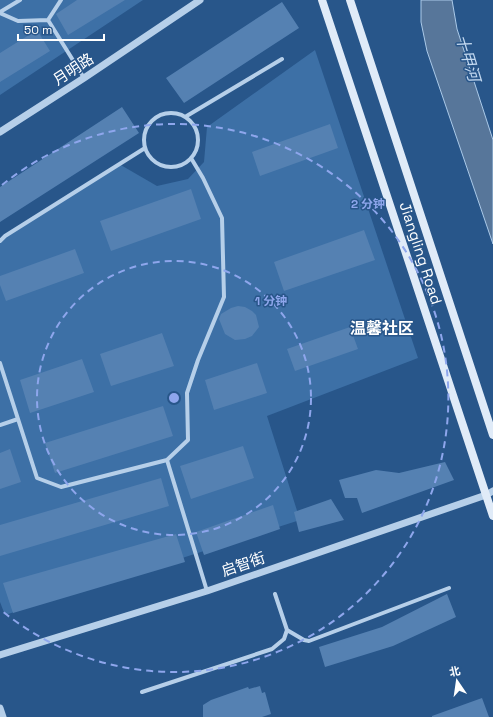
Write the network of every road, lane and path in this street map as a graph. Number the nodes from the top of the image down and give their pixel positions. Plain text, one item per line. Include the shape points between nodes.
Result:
1 (20, 0) edge
2 (61, 0) edge
3 (200, 0) edge
4 (322, 0) edge
5 (350, 0) edge
6 (0, 12) edge
7 (48, 20) junction
8 (282, 59) dead end
9 (84, 78) junction
10 (185, 117) junction
11 (0, 132) edge
12 (145, 148) junction
13 (191, 158) junction
14 (0, 240) edge
15 (0, 363) edge
16 (18, 419) junction
17 (0, 425) edge
18 (493, 435) edge
19 (167, 460) junction
20 (490, 493) edge
21 (493, 516) edge
22 (449, 588) dead end
23 (207, 591) junction
24 (275, 594) dead end
25 (287, 630) junction
26 (0, 655) edge
27 (142, 692) dead end
28 (0, 708) edge
29 (3, 717) edge

1 - 6 street
2 - 7 street
3 - 9 street, 月明路
4 - 20 main road, Jiangling Road
5 - 18 main road, Jiangling Road
6 - 7 street via 18,21
7 - 9 street
8 - 10 street
9 - 11 street, 月明路
10 - 12 street via 167,113 158,116 146,130
10 - 13 street via 196,128 198,136 198,144
12 - 13 street via 154,161 165,166 177,166
12 - 14 street
13 - 19 street via 222,218 224,297 187,393 188,440
15 - 16 street
16 - 17 street
16 - 19 street via 38,478 61,487
19 - 23 street
20 - 21 main road, Jiangling Road
20 - 23 street, 启智街
22 - 25 street via 309,641
23 - 26 street, 启智街
24 - 25 street
25 - 27 street via 284,639 272,649
28 - 29 street

